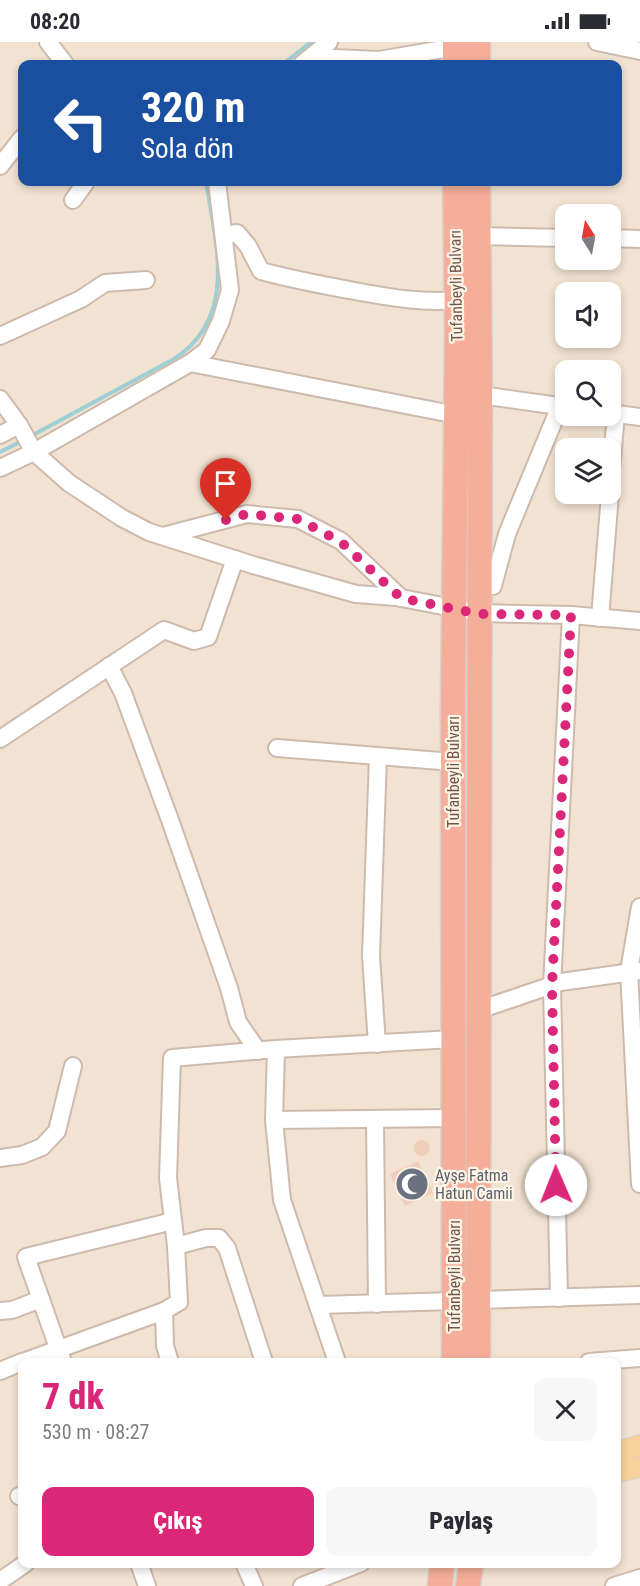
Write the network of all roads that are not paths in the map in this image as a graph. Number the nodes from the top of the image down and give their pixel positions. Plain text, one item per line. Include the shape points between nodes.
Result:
1 (48, 42) edge
2 (329, 42) edge
3 (597, 42) edge
4 (461, 49) edge
5 (640, 51) edge
6 (62, 60) edge
7 (308, 60) edge
8 (379, 60) edge
9 (473, 60) edge
10 (18, 143) edge
11 (0, 166) edge
12 (83, 186) edge
13 (218, 186) edge
14 (455, 186) edge
15 (478, 186) edge
16 (73, 200) dead end
17 (224, 235) junction
18 (479, 236) junction
19 (555, 238) edge
20 (621, 238) edge
21 (640, 239) edge
22 (146, 280) dead end
23 (456, 300) junction
24 (0, 336) edge
25 (190, 363) junction
26 (480, 395) junction
27 (0, 399) edge
28 (555, 405) edge
29 (621, 414) edge
30 (457, 415) junction
31 (640, 417) edge
32 (555, 424) edge
33 (19, 425) junction
34 (0, 435) edge
35 (32, 450) junction
36 (0, 468) edge
37 (609, 504) edge
38 (163, 536) junction
39 (235, 559) junction
40 (479, 584) junction
41 (401, 598) junction
42 (454, 608) junction
43 (479, 614) junction
44 (571, 615) junction
45 (600, 618) junction
46 (640, 621) edge
47 (109, 666) junction
48 (0, 739) edge
49 (277, 748) dead end
50 (378, 756) junction
51 (453, 762) junction
52 (640, 908) edge
53 (635, 971) edge
54 (552, 986) junction
55 (479, 1010) junction
56 (453, 1039) junction
57 (377, 1044) junction
58 (276, 1049) junction
59 (258, 1051) junction
60 (73, 1066) dead end
61 (453, 1118) junction
62 (375, 1119) junction
63 (274, 1120) junction
64 (0, 1158) edge
65 (640, 1184) edge
66 (173, 1221) junction
67 (176, 1246) junction
68 (640, 1295) edge
69 (559, 1298) junction
70 (41, 1299) junction
71 (479, 1300) junction
72 (454, 1301) junction
73 (377, 1304) junction
74 (318, 1305) junction
75 (0, 1311) edge
76 (164, 1311) junction
77 (61, 1355) edge
78 (45, 1358) edge
79 (169, 1358) edge
80 (263, 1358) edge
81 (336, 1358) edge
82 (454, 1358) edge
83 (478, 1358) edge
84 (640, 1358) edge
85 (621, 1359) edge
86 (18, 1364) edge
87 (0, 1371) edge
88 (640, 1445) edge
89 (621, 1451) edge
90 (640, 1467) edge
91 (621, 1471) edge
92 (19, 1568) edge
93 (141, 1568) edge
94 (246, 1568) edge
95 (333, 1568) edge
96 (442, 1568) edge
97 (470, 1568) edge
98 (0, 1581) edge
99 (636, 1581) edge
100 (147, 1586) edge
101 (254, 1586) edge
102 (302, 1586) edge
103 (440, 1586) edge
104 (468, 1586) edge
105 (614, 1586) edge

1 - 6 street
2 - 7 street
3 - 5 street
4 - 8 street
4 - 9 highway
10 - 11 street
12 - 16 street
13 - 17 street
14 - 23 highway, Tufanbeyli Bulvarı
15 - 18 highway, Tufanbeyli Bulvarı
17 - 23 street via 237,233 261,271 300,282 400,299
17 - 25 street via 230,290 207,350
18 - 19 street
18 - 26 highway, Tufanbeyli Bulvarı
20 - 21 street
22 - 24 street via 105,283 81,299
23 - 30 highway, Tufanbeyli Bulvarı
25 - 30 street
25 - 35 street
26 - 28 street
26 - 40 highway, Tufanbeyli Bulvarı
27 - 33 street
29 - 31 street
30 - 42 highway, Tufanbeyli Bulvarı
32 - 40 street via 507,534 493,586
33 - 34 street
33 - 35 street
35 - 36 street
35 - 38 street via 69,483 122,518
37 - 45 street
38 - 39 street
38 - 41 street via 247,514 298,519 341,542
39 - 41 street via 356,594
39 - 47 street via 207,637 194,641 164,630
40 - 43 highway, Tufanbeyli Bulvarı
41 - 42 street
42 - 43 street
42 - 51 highway, Tufanbeyli Bulvarı
43 - 44 street
43 - 55 highway, Tufanbeyli Bulvarı
44 - 45 street
44 - 54 street
45 - 46 street
47 - 48 street
47 - 59 street via 123,693 170,820 238,1022
49 - 50 street
50 - 51 street
50 - 57 street via 371,956
51 - 56 highway, Tufanbeyli Bulvarı
52 - 53 street
53 - 54 street
53 - 65 street
54 - 55 street
54 - 69 street
55 - 71 highway, Tufanbeyli Bulvarı
56 - 57 street
56 - 61 highway, Tufanbeyli Bulvarı
57 - 58 street
58 - 59 street
58 - 63 street
59 - 66 street via 172,1058 168,1178
60 - 64 street via 57,1131 42,1147
61 - 62 street
61 - 72 highway, Tufanbeyli Bulvarı
62 - 63 street
62 - 73 street
63 - 74 street via 282,1200
66 - 67 street
66 - 70 street via 26,1257
67 - 76 street via 179,1302
67 - 80 street via 219,1238 227,1248
68 - 69 street
69 - 71 street
70 - 75 street
70 - 77 street
71 - 83 highway, Tufanbeyli Bulvarı
72 - 73 street
72 - 82 highway, Tufanbeyli Bulvarı
73 - 74 street
74 - 81 street
76 - 77 street
76 - 79 street
77 - 78 street
84 - 85 street
86 - 87 street
88 - 89 main road
90 - 91 main road
92 - 98 street
93 - 100 street
94 - 101 street
95 - 102 street
96 - 103 highway
97 - 104 highway
99 - 105 street

